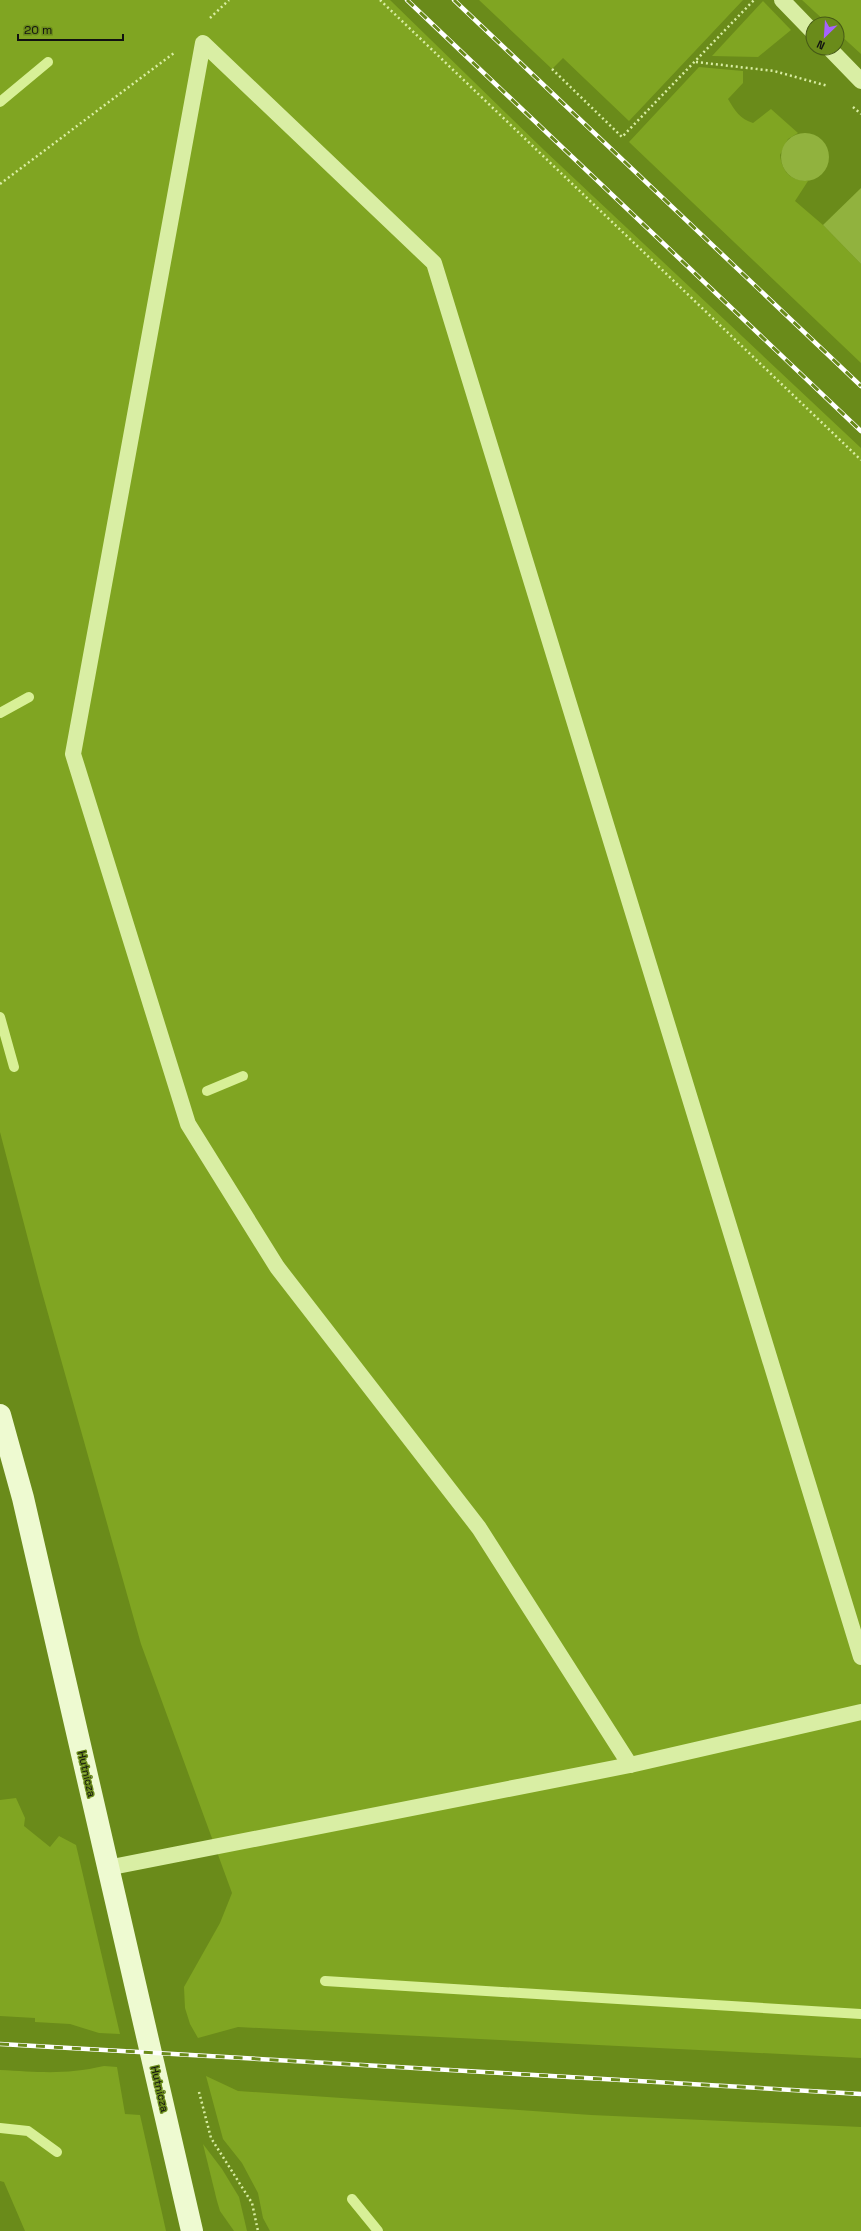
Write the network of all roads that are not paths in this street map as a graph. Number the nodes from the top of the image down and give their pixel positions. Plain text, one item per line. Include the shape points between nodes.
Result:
1 (782, 0) edge
2 (805, 24) edge
3 (837, 56) edge
4 (861, 81) edge
5 (0, 1415) edge
6 (861, 1657) edge
7 (861, 1712) edge
8 (630, 1765) junction
9 (108, 1868) junction
10 (192, 2231) edge

1 - 2 lane
3 - 4 lane
5 - 9 main road, Hutnicza via 23,1498
6 - 8 lane via 434,263 203,43 73,754 188,1124 277,1267 479,1528
7 - 8 lane
8 - 9 lane
9 - 10 main road, Hutnicza

